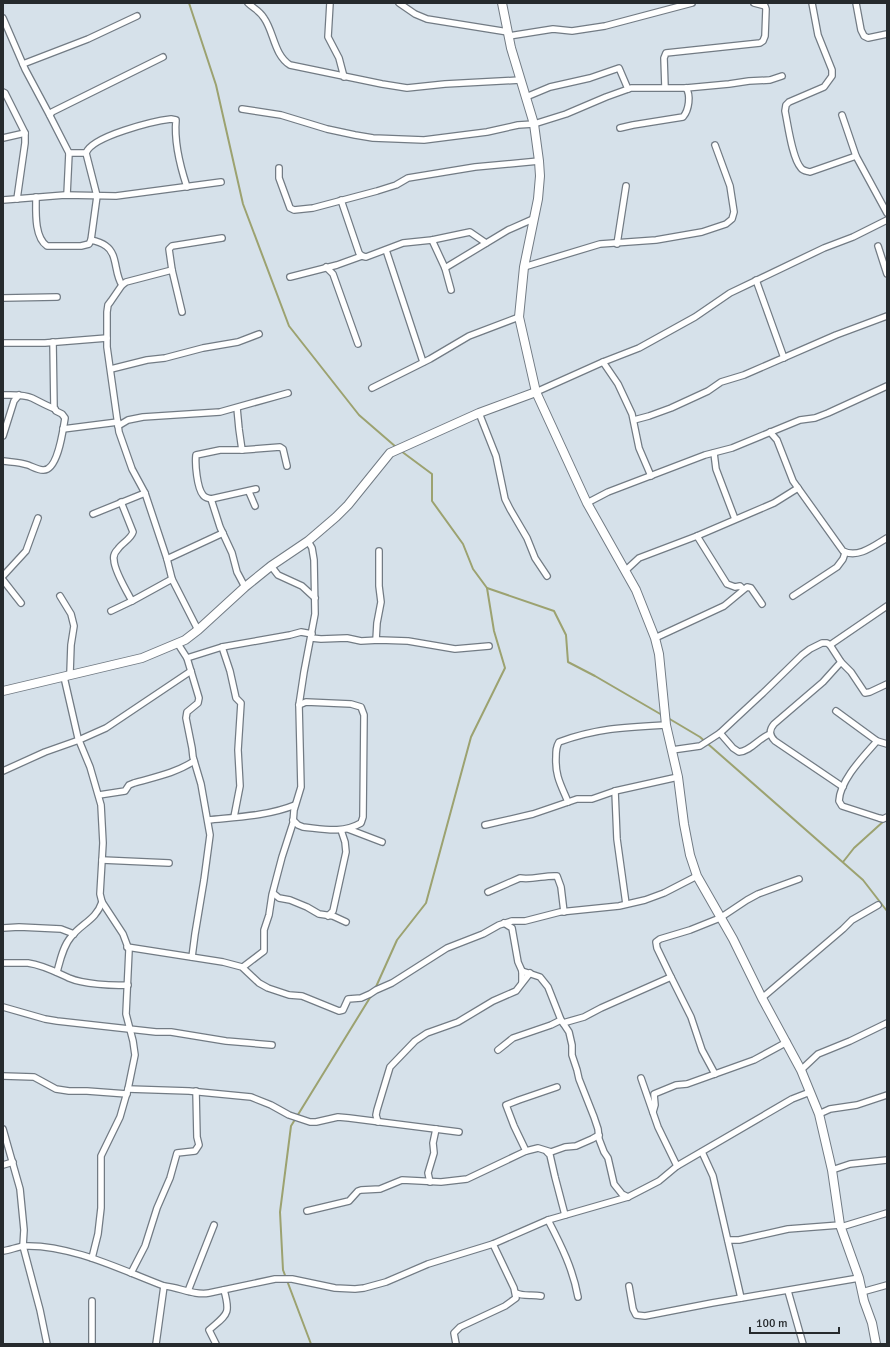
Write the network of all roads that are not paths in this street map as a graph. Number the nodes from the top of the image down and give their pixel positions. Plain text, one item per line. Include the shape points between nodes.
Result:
1 (248, 3) edge
2 (330, 3) edge
3 (399, 3) edge
4 (502, 3) edge
5 (692, 3) edge
6 (754, 3) edge
7 (812, 3) edge
8 (856, 3) edge
9 (674, 5) edge
10 (137, 16) dead end
11 (3, 18) edge
12 (508, 34) junction
13 (887, 34) edge
14 (164, 57) dead end
15 (23, 64) junction
16 (782, 76) dead end
17 (344, 77) junction
18 (520, 80) junction
19 (665, 87) junction
20 (686, 88) junction
21 (628, 89) junction
22 (3, 92) edge
23 (526, 97) junction
24 (242, 109) dead end
25 (50, 113) junction
26 (842, 116) dead end
27 (534, 124) junction
28 (620, 128) dead end
29 (25, 133) junction
30 (3, 138) edge
31 (715, 145) dead end
32 (69, 153) junction
33 (86, 153) junction
34 (856, 156) junction
35 (539, 161) junction
36 (279, 168) dead end
37 (221, 182) dead end
38 (626, 186) dead end
39 (187, 187) junction
40 (67, 195) junction
41 (97, 196) junction
42 (36, 197) junction
43 (17, 199) junction
44 (3, 200) edge
45 (341, 200) junction
46 (887, 213) edge
47 (533, 219) junction
48 (887, 220) edge
49 (222, 238) dead end
50 (91, 240) junction
51 (432, 240) junction
52 (486, 243) junction
53 (617, 244) junction
54 (878, 246) dead end
55 (386, 250) junction
56 (362, 256) junction
57 (326, 267) junction
58 (445, 268) junction
59 (524, 268) junction
60 (172, 270) junction
61 (887, 274) edge
62 (290, 277) dead end
63 (756, 280) junction
64 (122, 285) junction
65 (451, 290) dead end
66 (57, 297) dead end
67 (3, 298) edge
68 (182, 312) dead end
69 (887, 316) edge
70 (519, 317) junction
71 (259, 334) dead end
72 (107, 338) junction
73 (53, 342) junction
74 (3, 343) edge
75 (358, 344) dead end
76 (784, 358) junction
77 (424, 362) junction
78 (603, 362) junction
79 (111, 369) junction
80 (887, 386) edge
81 (372, 388) dead end
82 (536, 392) junction
83 (288, 393) dead end
84 (3, 395) edge
85 (19, 395) junction
86 (237, 408) junction
87 (55, 410) junction
88 (479, 413) junction
89 (128, 420) junction
90 (634, 420) junction
91 (118, 421) junction
92 (63, 429) junction
93 (770, 432) junction
94 (3, 436) edge
95 (242, 450) junction
96 (714, 453) junction
97 (3, 460) edge
98 (287, 466) dead end
99 (651, 476) junction
100 (798, 488) junction
101 (256, 489) dead end
102 (249, 492) junction
103 (146, 493) junction
104 (211, 499) junction
105 (121, 502) junction
106 (587, 503) junction
107 (255, 506) dead end
108 (94, 514) dead end
109 (38, 518) dead end
110 (735, 519) junction
111 (223, 533) junction
112 (697, 536) junction
113 (887, 538) edge
114 (308, 541) junction
115 (379, 551) dead end
116 (845, 552) junction
117 (168, 559) junction
118 (271, 566) junction
119 (625, 571) junction
120 (3, 576) edge
121 (547, 576) dead end
122 (172, 579) junction
123 (3, 580) edge
124 (245, 587) junction
125 (743, 589) junction
126 (60, 596) dead end
127 (793, 596) dead end
128 (315, 598) junction
129 (132, 601) junction
130 (21, 603) dead end
131 (762, 604) dead end
132 (887, 606) edge
133 (111, 611) dead end
134 (198, 630) junction
135 (312, 636) junction
136 (655, 638) junction
137 (376, 640) junction
138 (178, 644) junction
139 (830, 645) junction
140 (489, 646) dead end
141 (222, 647) junction
142 (187, 658) junction
143 (842, 662) junction
144 (191, 671) junction
145 (67, 676) junction
146 (887, 684) edge
147 (3, 691) edge
148 (300, 697) junction
149 (306, 702) junction
150 (299, 705) junction
151 (836, 711) dead end
152 (666, 725) junction
153 (720, 733) junction
154 (770, 734) junction
155 (79, 740) junction
156 (877, 741) junction
157 (887, 744) edge
158 (672, 750) junction
159 (194, 760) junction
160 (3, 771) edge
161 (678, 777) junction
162 (843, 787) junction
163 (616, 791) junction
164 (99, 795) junction
165 (568, 802) junction
166 (293, 808) junction
167 (887, 817) edge
168 (234, 818) junction
169 (208, 820) junction
170 (293, 820) junction
171 (485, 825) dead end
172 (348, 829) junction
173 (340, 830) junction
174 (382, 842) dead end
175 (102, 860) junction
176 (169, 863) dead end
177 (697, 876) junction
178 (799, 879) dead end
179 (273, 892) junction
180 (488, 892) dead end
181 (102, 902) junction
182 (626, 904) junction
183 (878, 905) dead end
184 (564, 912) junction
185 (328, 916) junction
186 (720, 918) junction
187 (346, 922) dead end
188 (516, 922) junction
189 (504, 923) junction
190 (3, 928) edge
191 (512, 928) junction
192 (74, 934) junction
193 (127, 947) junction
194 (192, 957) junction
195 (3, 963) edge
196 (243, 967) junction
197 (522, 971) junction
198 (57, 972) junction
199 (530, 974) junction
200 (671, 977) junction
201 (522, 982) junction
202 (128, 985) junction
203 (762, 998) junction
204 (3, 1007) edge
205 (562, 1022) junction
206 (887, 1023) edge
207 (130, 1029) junction
208 (787, 1042) junction
209 (272, 1045) dead end
210 (498, 1050) dead end
211 (801, 1070) junction
212 (715, 1074) junction
213 (3, 1076) edge
214 (641, 1078) dead end
215 (557, 1087) dead end
216 (128, 1091) junction
217 (196, 1092) junction
218 (810, 1092) junction
219 (887, 1095) edge
220 (653, 1112) junction
221 (818, 1114) junction
222 (378, 1122) junction
223 (3, 1129) edge
224 (436, 1129) junction
225 (459, 1132) dead end
226 (599, 1135) junction
227 (4, 1138) edge
228 (526, 1151) junction
229 (702, 1152) junction
230 (550, 1153) junction
231 (887, 1160) edge
232 (13, 1162) junction
233 (3, 1165) edge
234 (677, 1166) junction
235 (832, 1170) junction
236 (430, 1182) junction
237 (628, 1197) junction
238 (307, 1211) dead end
239 (887, 1213) edge
240 (565, 1215) junction
241 (548, 1220) junction
242 (214, 1225) dead end
243 (841, 1226) junction
244 (728, 1240) junction
245 (494, 1244) junction
246 (23, 1246) junction
247 (3, 1252) edge
248 (92, 1258) junction
249 (131, 1274) junction
250 (859, 1278) junction
251 (887, 1285) edge
252 (164, 1286) junction
253 (629, 1286) dead end
254 (224, 1290) junction
255 (188, 1291) junction
256 (788, 1291) junction
257 (862, 1292) junction
258 (516, 1293) junction
259 (541, 1296) dead end
260 (578, 1297) dead end
261 (742, 1298) junction
262 (92, 1301) dead end
263 (802, 1343) edge
264 (47, 1344) edge
265 (92, 1344) edge
266 (156, 1344) edge
267 (216, 1344) edge
268 (456, 1344) edge
269 (876, 1344) edge

1 - 17 street via 265,19 284,62
2 - 17 street via 328,36 339,58
3 - 12 street via 427,19
4 - 12 street
5 - 9 street
6 - 19 street via 766,9 763,41 732,47 666,53
7 - 34 street via 818,35 832,76 824,87 786,105 793,149 801,169 810,172
8 - 13 street via 864,36 868,38
9 - 12 street via 605,26 572,31 553,29
10 - 15 street via 88,39
11 - 15 street
12 - 18 street
14 - 25 street
15 - 25 street
16 - 20 street via 770,80
17 - 18 street via 407,88
18 - 23 street
19 - 20 street
19 - 21 street
20 - 28 street via 689,96 686,114 683,117
21 - 23 street via 620,68 550,87
21 - 27 street
22 - 29 street
23 - 27 street
24 - 27 street via 281,115 327,129 373,138 424,140
25 - 32 street
26 - 34 street
27 - 35 street
29 - 30 street
29 - 43 street
31 - 53 street via 730,186 734,212 732,219 723,226 702,232
32 - 33 street
32 - 40 street
33 - 39 street via 92,145 134,127 176,120 179,160
33 - 41 street
34 - 46 street
35 - 45 street via 475,167 408,178 387,188
35 - 47 street via 538,199
36 - 45 street via 290,208 303,210
37 - 39 street
38 - 53 street
39 - 41 street
40 - 41 street
40 - 42 street
41 - 50 street
42 - 43 street
42 - 50 street via 37,223 41,240 47,246 81,246 89,244
43 - 44 street
45 - 56 street
47 - 52 street
47 - 59 street
48 - 63 street
49 - 60 street via 170,247
50 - 64 street via 111,250 118,279
51 - 52 street via 470,232
51 - 55 street via 410,241
51 - 58 street
52 - 58 street
53 - 59 street via 600,244
54 - 61 street
55 - 56 street
55 - 77 street
56 - 57 street
57 - 62 street
57 - 75 street via 333,274
58 - 65 street
59 - 70 street
60 - 64 street
60 - 68 street
63 - 76 street
63 - 78 street via 639,348
64 - 72 street via 108,305
66 - 67 street
69 - 76 street
70 - 77 street via 469,336
70 - 82 street
71 - 79 street via 238,342
72 - 73 street
72 - 79 street
73 - 74 street
73 - 87 street
76 - 90 street via 721,382 671,408
77 - 81 street
78 - 82 street
78 - 90 street via 618,384
79 - 91 street
80 - 93 street via 828,413 800,420
82 - 88 street
82 - 106 street
83 - 86 street
84 - 85 street
85 - 87 street via 31,397
85 - 94 street via 14,401
86 - 89 street via 220,412
86 - 95 street
87 - 92 street via 64,416
88 - 114 street via 390,453 348,505
88 - 121 street via 496,456 505,499
89 - 91 street
89 - 91 street
90 - 99 street via 639,448
91 - 92 street
91 - 103 street via 123,446 132,469
92 - 97 street via 56,457 48,469
93 - 96 street
93 - 100 street via 777,440
95 - 98 street via 280,447 283,449
95 - 104 street via 220,450 196,456 201,493 205,498
96 - 99 street
96 - 110 street via 716,469
99 - 106 street
100 - 110 street via 774,503
100 - 116 street
101 - 102 street
102 - 104 street
102 - 107 street
103 - 105 street
103 - 117 street
104 - 111 street
105 - 108 street
105 - 129 street via 133,532 115,552 113,560
106 - 119 street
109 - 120 street via 26,551
110 - 112 street
111 - 117 street
111 - 124 street
112 - 119 street via 639,558
112 - 125 street via 727,584
113 - 116 street via 862,552
114 - 118 street
114 - 128 street via 314,560
115 - 137 street via 381,602
116 - 127 street via 837,567
117 - 122 street
118 - 124 street
118 - 128 street via 278,575 302,586
119 - 136 street via 636,590
122 - 129 street
122 - 134 street
123 - 130 street
124 - 134 street
125 - 131 street via 748,587
125 - 136 street via 724,606
126 - 145 street via 71,614 74,626 70,673
128 - 135 street
129 - 133 street
132 - 139 street
134 - 138 street
135 - 137 street via 321,639
135 - 141 street via 297,632
135 - 148 street
136 - 152 street
137 - 140 street via 408,641 455,649
138 - 142 street
138 - 145 street via 142,658
139 - 143 street
139 - 153 street via 822,643 802,655
141 - 142 street
141 - 168 street via 236,698 241,703 238,750 240,786
142 - 144 street
143 - 146 street via 865,693
143 - 154 street via 824,682 774,724
144 - 155 street via 106,728
144 - 159 street via 199,701 185,715
145 - 147 street
145 - 155 street
148 - 149 street
148 - 150 street
149 - 150 street
149 - 172 street via 351,704 361,708 364,715 363,817 361,823
150 - 166 street via 302,780
151 - 156 street
152 - 158 street
152 - 165 street via 592,731 559,742 556,746 555,769
153 - 154 street via 739,752 746,751
153 - 158 street via 701,745
154 - 162 street via 774,741
155 - 160 street
155 - 164 street
156 - 157 street
156 - 162 street via 858,763
158 - 161 street
159 - 164 street via 170,772 129,785 125,790
159 - 169 street
161 - 163 street
161 - 177 street via 684,824
162 - 167 street via 838,799 842,806 883,819
163 - 165 street via 592,799
163 - 182 street via 617,839
164 - 175 street
165 - 171 street via 533,814
166 - 168 street
166 - 170 street
168 - 169 street
169 - 194 street via 209,849
170 - 173 street via 303,827
170 - 179 street
172 - 173 street
172 - 174 street
173 - 185 street via 346,852 333,911
175 - 176 street
175 - 181 street
177 - 182 street via 653,898
177 - 186 street
178 - 186 street via 758,894
179 - 185 street via 279,898
179 - 196 street via 264,930 264,951
180 - 184 street via 520,878 526,880 557,876
181 - 192 street via 99,911
181 - 193 street via 123,934
182 - 184 street
183 - 203 street via 852,920
184 - 188 street
185 - 187 street
186 - 200 street via 656,942
186 - 203 street
188 - 189 street
188 - 191 street
189 - 191 street
189 - 196 street via 447,948 370,994 348,999 339,1011 302,996 289,995 268,988
190 - 192 street via 61,929
191 - 197 street
192 - 198 street via 65,946
193 - 194 street
193 - 202 street
194 - 196 street
195 - 198 street via 29,963
197 - 199 street
197 - 201 street
198 - 202 street via 78,981 111,986
199 - 201 street
199 - 205 street via 544,980 548,986
200 - 205 street via 584,1017
200 - 212 street
201 - 222 street via 516,991 493,1001 458,1022 415,1041 390,1067 377,1110
202 - 207 street via 126,1014
203 - 208 street
204 - 207 street via 45,1019
205 - 210 street via 513,1038
205 - 226 street via 569,1032 572,1055
206 - 211 street via 818,1054
207 - 209 street
207 - 216 street via 135,1056
208 - 211 street
208 - 212 street via 754,1060
211 - 218 street
212 - 220 street via 654,1094
213 - 216 street via 34,1077 56,1089 69,1091
214 - 220 street
215 - 228 street via 506,1105
216 - 217 street
216 - 248 street via 117,1125 101,1156 101,1208
217 - 222 street via 251,1097 310,1122 338,1117
217 - 249 street via 199,1145 195,1150 177,1153 145,1246
218 - 221 street
218 - 229 street via 792,1099
219 - 221 street
220 - 234 street
221 - 235 street
222 - 224 street
223 - 227 street
224 - 225 street
224 - 236 street via 434,1153 428,1173
226 - 230 street via 576,1146
226 - 237 street via 614,1184
227 - 232 street
228 - 230 street via 538,1148
228 - 236 street via 467,1179
229 - 234 street
229 - 244 street via 713,1176
230 - 240 street
231 - 235 street via 850,1164
232 - 233 street
232 - 246 street via 23,1207
234 - 237 street via 659,1181
235 - 243 street
236 - 238 street via 402,1180 380,1189 358,1191 349,1200
237 - 240 street
239 - 243 street
240 - 241 street
241 - 245 street
241 - 260 street via 564,1251
242 - 255 street
243 - 244 street via 788,1229
243 - 250 street
244 - 261 street
245 - 254 street via 428,1264 386,1282 364,1288 335,1288 292,1279 279,1279
245 - 258 street
246 - 247 street
246 - 248 street via 51,1248
246 - 264 street
248 - 249 street
249 - 252 street
250 - 256 street
250 - 257 street
251 - 257 street
252 - 255 street
252 - 266 street
253 - 261 street via 633,1310 636,1315 645,1316
254 - 255 street via 199,1294
254 - 267 street via 228,1304 226,1316 208,1330
256 - 261 street
256 - 263 street
257 - 269 street
258 - 259 street via 520,1296
258 - 268 street via 516,1298 505,1306 457,1330 454,1333
262 - 265 street

